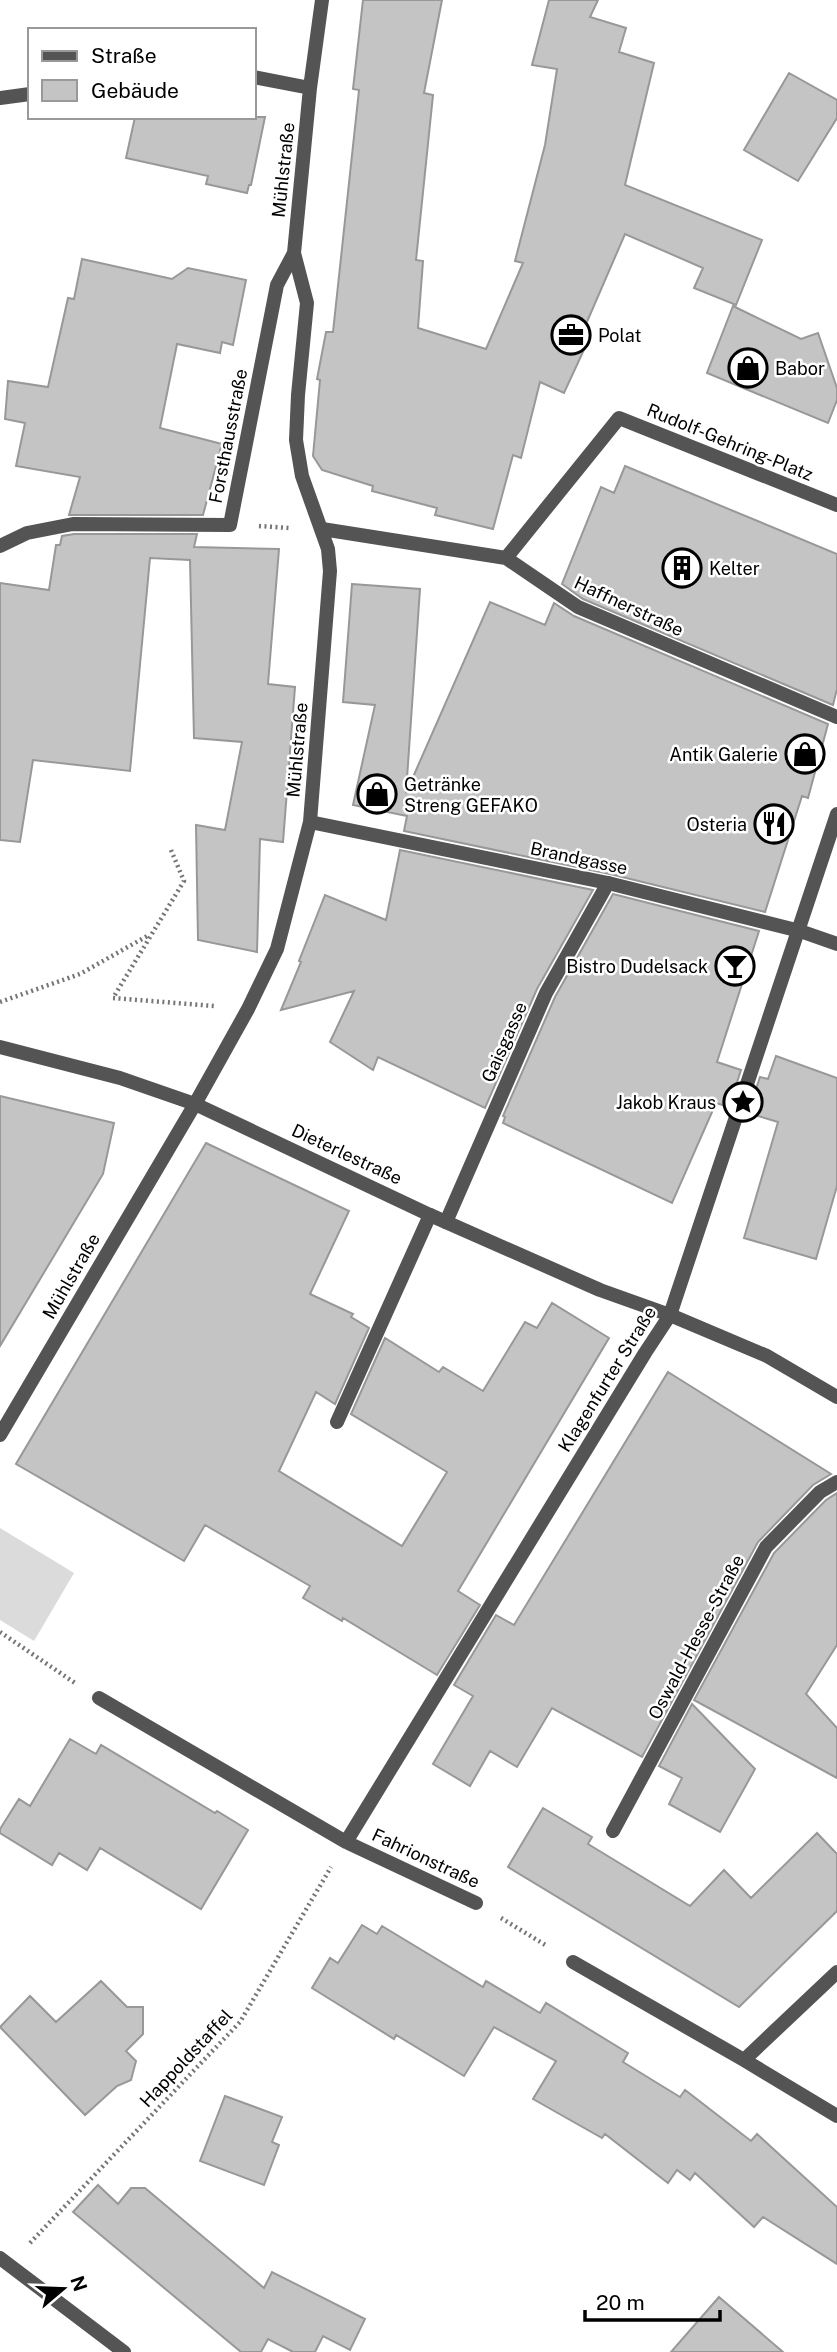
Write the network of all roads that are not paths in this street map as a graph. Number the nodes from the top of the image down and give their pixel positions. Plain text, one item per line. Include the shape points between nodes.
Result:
1 (322, 0) edge
2 (256, 77) edge
3 (310, 88) junction
4 (28, 94) edge
5 (0, 98) edge
6 (294, 253) junction
7 (837, 505) edge
8 (322, 529) junction
9 (0, 546) edge
10 (506, 558) junction
11 (837, 717) edge
12 (837, 814) edge
13 (310, 822) junction
14 (608, 883) junction
15 (800, 931) junction
16 (837, 944) edge
17 (0, 1047) edge
18 (195, 1104) junction
19 (430, 1215) junction
20 (446, 1222) junction
21 (670, 1315) junction
22 (837, 1397) edge
23 (337, 1422) dead end
24 (0, 1434) edge
25 (837, 1482) edge
26 (99, 1698) road end
27 (613, 1831) dead end
28 (346, 1842) junction
29 (476, 1903) road end
30 (573, 1962) road end
31 (837, 1972) edge
32 (744, 2060) junction
33 (837, 2116) edge
34 (5, 2262) edge
35 (124, 2352) edge

1 - 3 street, Mühlstraße
2 - 3 street
3 - 6 street, Mühlstraße
4 - 5 street
6 - 8 street, Mühlstraße via 307,303 296,440 302,476
6 - 9 street, Forsthausstraße via 277,285 230,525 73,524 27,533
7 - 10 street, Rudolf-Gehring-Platz via 619,418
8 - 10 street, Haffnerstraße
8 - 13 street, Mühlstraße via 330,571
10 - 11 street, Haffnerstraße via 578,607
12 - 15 street, Klagenfurter Straße
13 - 14 street, Brandgasse
13 - 18 street, Mühlstraße via 277,949
14 - 15 street, Brandgasse
14 - 20 street, Gaisgasse via 546,993
15 - 16 street, Brandgasse
15 - 21 street, Klagenfurter Straße
17 - 18 street, Dieterlestraße via 120,1078
18 - 19 street, Dieterlestraße
18 - 24 street, Mühlstraße
19 - 20 street, Dieterlestraße
19 - 23 street
20 - 21 street, Dieterlestraße via 600,1290
21 - 22 street via 767,1356
21 - 28 street, Klagenfurter Straße
25 - 27 street, Oswald-Hesse-Straße via 820,1492 766,1548
26 - 28 street, Fahrionstraße
28 - 29 street, Fahrionstraße
30 - 32 street
31 - 32 street
32 - 33 street
34 - 35 street

